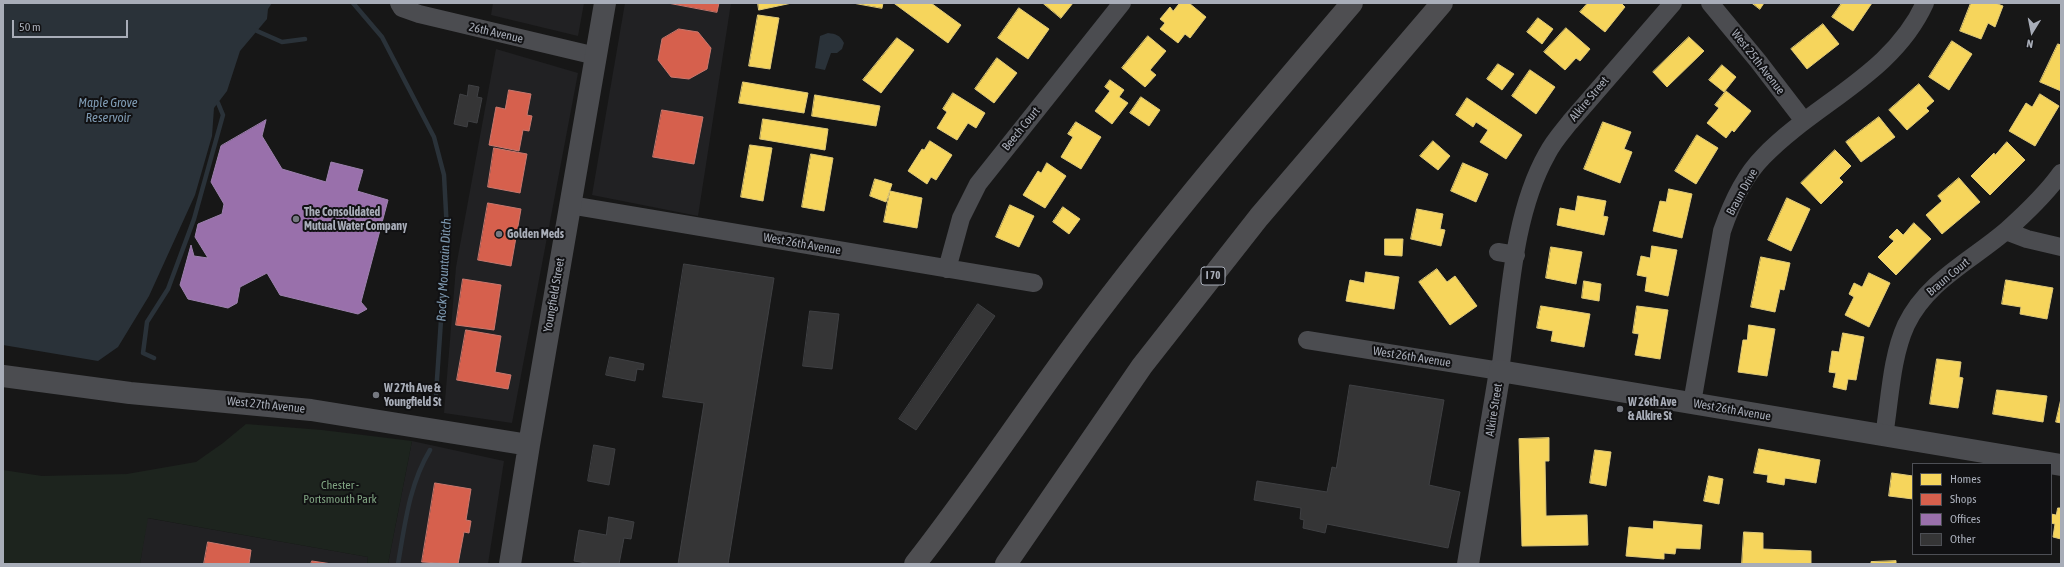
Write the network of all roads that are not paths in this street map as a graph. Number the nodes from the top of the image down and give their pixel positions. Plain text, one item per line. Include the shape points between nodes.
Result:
1 (399, 3) edge
2 (606, 3) edge
3 (1122, 3) edge
4 (1352, 3) edge
5 (1442, 3) edge
6 (1673, 3) edge
7 (1710, 3) edge
8 (1925, 3) edge
9 (596, 56) junction
10 (1804, 121) junction
11 (2061, 173) edge
12 (570, 205) junction
13 (2006, 231) junction
14 (2061, 247) edge
15 (1498, 252) dead end
16 (1516, 255) junction
17 (947, 269) junction
18 (1034, 283) dead end
19 (1307, 340) dead end
20 (1500, 371) junction
21 (3, 376) edge
22 (1692, 403) junction
23 (1884, 436) junction
24 (528, 445) junction
25 (2049, 463) edge
26 (955, 513) junction
27 (510, 564) edge
28 (915, 564) edge
29 (926, 564) edge
30 (1006, 564) edge
31 (1468, 564) edge

1 - 9 street, 26th Avenue via 402,8 419,14
2 - 9 street, Youngfield Street
3 - 17 street, Beech Court via 978,184 960,218
4 - 26 highway via 1204,177 1081,336
5 - 30 highway, I 70 via 1259,217 1142,366
6 - 16 street, Alkire Street via 1594,92 1547,153 1533,186
7 - 10 street, West 25th Avenue
8 - 10 street, Braun Drive via 1902,41 1882,63
9 - 12 street, Youngfield Street
10 - 22 street, Braun Drive via 1762,158 1747,177 1728,213 1717,253
11 - 13 street, Braun Court via 2035,204
12 - 17 street, West 26th Avenue
12 - 24 street, Youngfield Street
13 - 14 street
13 - 23 street, Braun Court via 1945,277 1916,307 1900,345
15 - 16 street
16 - 20 street, Alkire Street
17 - 18 street, West 26th Avenue
19 - 20 street, West 26th Avenue
20 - 22 street, West 26th Avenue
20 - 31 street, Alkire Street
21 - 24 street, West 27th Avenue via 100,390 317,410
22 - 23 street, West 26th Avenue
23 - 25 street, West 26th Avenue
24 - 27 street, Youngfield Street
26 - 28 highway
26 - 29 highway

